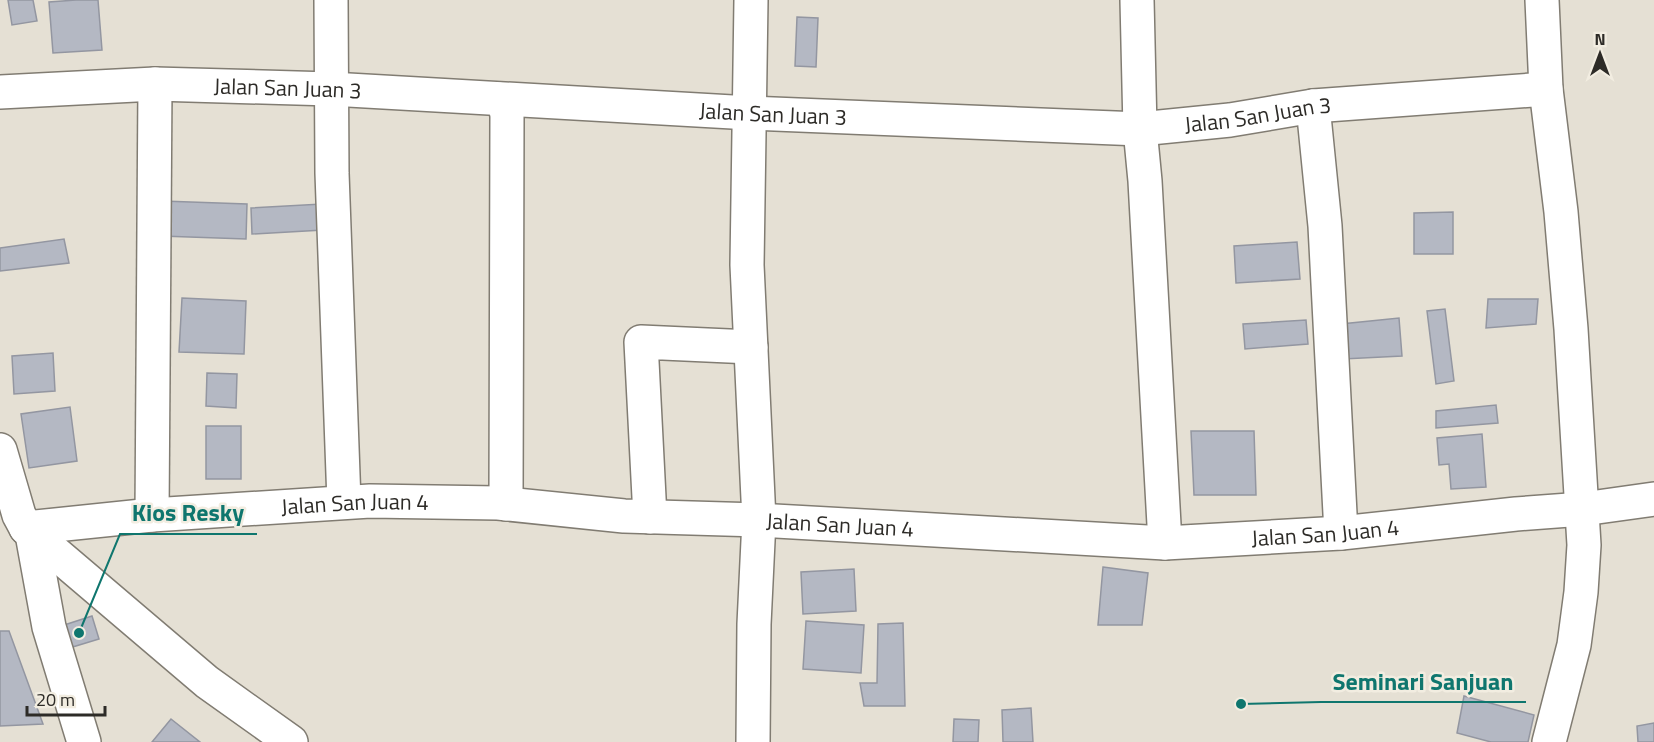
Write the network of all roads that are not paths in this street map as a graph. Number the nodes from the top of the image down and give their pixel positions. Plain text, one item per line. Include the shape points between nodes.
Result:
1 (331, 0) edge
2 (751, 0) edge
3 (1137, 0) edge
4 (1542, 0) edge
5 (154, 84) junction
6 (1546, 89) junction
7 (331, 90) junction
8 (0, 92) edge
9 (498, 99) junction
10 (1313, 106) junction
11 (750, 113) junction
12 (1140, 129) junction
13 (751, 347) junction
14 (0, 450) edge
15 (1654, 499) edge
16 (344, 502) junction
17 (506, 504) junction
18 (1583, 509) junction
19 (152, 516) junction
20 (650, 517) junction
21 (759, 520) junction
22 (19, 523) edge
23 (1341, 533) junction
24 (1165, 543) junction
25 (84, 742) edge
26 (291, 742) edge
27 (753, 742) edge
28 (1549, 742) edge

1 - 7 street
2 - 11 street
3 - 12 street
4 - 6 street
5 - 7 street, Jalan San Juan 3
5 - 8 street, Jalan San Juan 3
5 - 19 street
6 - 10 street, Jalan San Juan 3
6 - 18 street via 1561,212
7 - 9 street, Jalan San Juan 3
7 - 16 street
9 - 11 street, Jalan San Juan 3
9 - 17 street via 507,115
10 - 12 street, Jalan San Juan 3
10 - 23 street via 1325,226
11 - 12 street, Jalan San Juan 3
11 - 13 street via 747,265
12 - 24 street
13 - 20 street via 641,342
13 - 21 street
14 - 22 street
15 - 18 street, Jalan San Juan 4
16 - 17 street, Jalan San Juan 4
16 - 19 street, Jalan San Juan 4
17 - 20 street, Jalan San Juan 4
18 - 23 street, Jalan San Juan 4
18 - 28 street via 1578,623
19 - 22 street, Jalan San Juan 4
20 - 21 street, Jalan San Juan 4
21 - 24 street, Jalan San Juan 4
21 - 27 street
22 - 25 street
22 - 26 street via 207,682
23 - 24 street, Jalan San Juan 4

